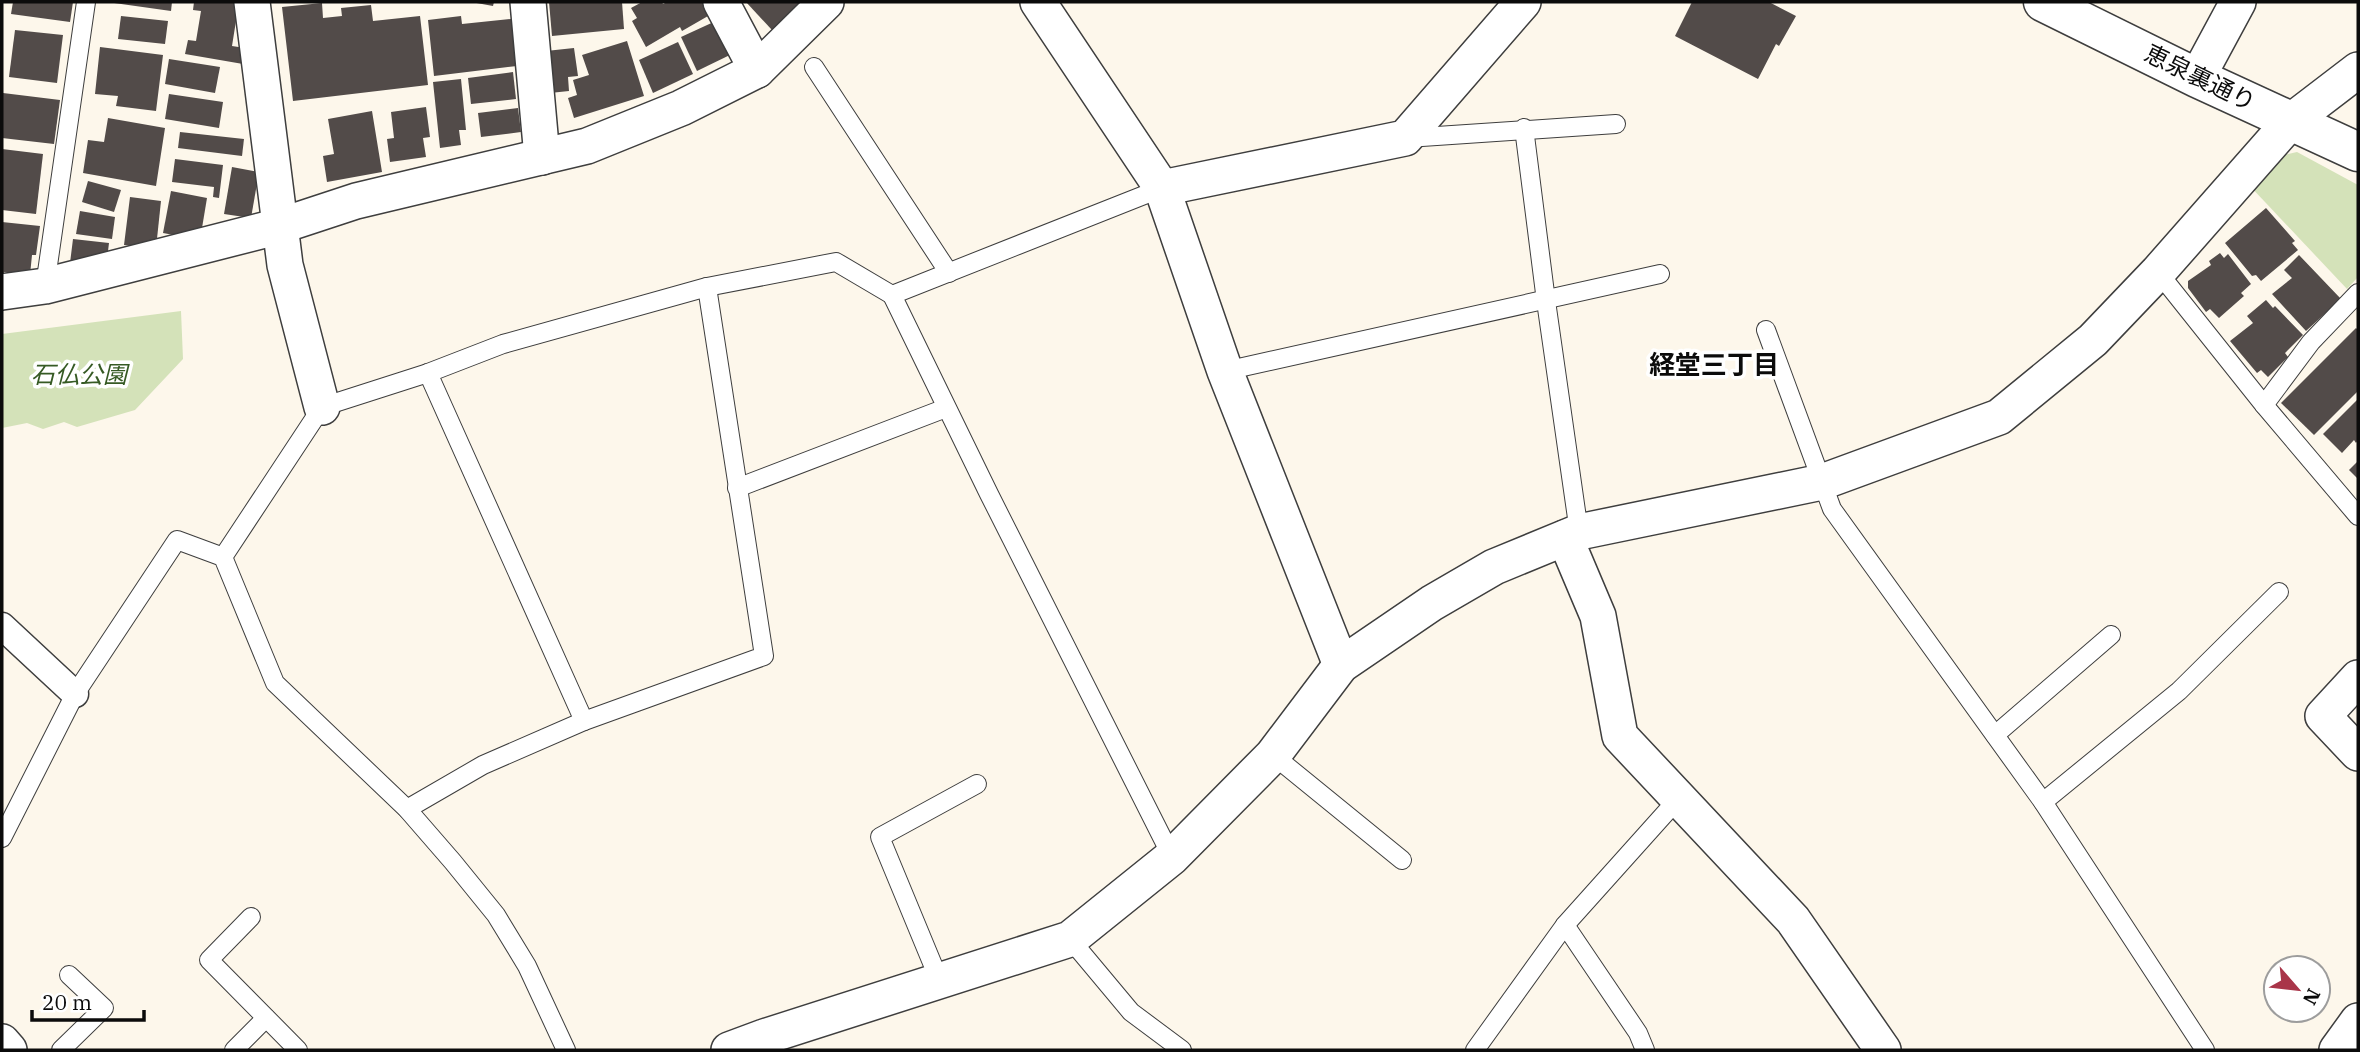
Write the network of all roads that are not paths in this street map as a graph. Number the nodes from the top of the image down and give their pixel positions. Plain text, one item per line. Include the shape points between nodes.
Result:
1 (86, 2) edge
2 (251, 2) edge
3 (527, 2) edge
4 (721, 2) edge
5 (827, 2) edge
6 (1038, 2) edge
7 (1524, 2) edge
8 (2043, 2) edge
9 (2238, 2) edge
10 (814, 67) dead end
11 (2358, 69) edge
12 (757, 70) junction
13 (2197, 78) junction
14 (2290, 122) junction
15 (1616, 124) dead end
16 (1524, 128) junction
17 (1405, 138) junction
18 (2358, 152) edge
19 (542, 157) junction
20 (1162, 188) junction
21 (280, 226) junction
22 (2158, 272) junction
23 (949, 274) junction
24 (1660, 274) dead end
25 (45, 286) junction
26 (707, 287) junction
27 (2, 292) edge
28 (2358, 293) edge
29 (892, 295) junction
30 (1546, 301) junction
31 (1766, 330) dead end
32 (1225, 371) junction
33 (428, 373) junction
34 (2264, 405) junction
35 (322, 407) junction
36 (946, 408) junction
37 (1822, 482) junction
38 (737, 488) junction
39 (2358, 516) edge
40 (1572, 535) junction
41 (223, 557) junction
42 (2279, 592) dead end
43 (2, 626) edge
44 (2111, 635) dead end
45 (1341, 665) junction
46 (2358, 678) edge
47 (75, 694) junction
48 (584, 721) junction
49 (1995, 735) junction
50 (2358, 753) edge
51 (1273, 755) junction
52 (976, 783) dead end
53 (1678, 799) junction
54 (2043, 802) junction
55 (407, 810) junction
56 (2, 838) edge
57 (1172, 856) junction
58 (1402, 860) dead end
59 (251, 917) dead end
60 (1565, 925) junction
61 (1070, 939) junction
62 (69, 975) dead end
63 (940, 982) junction
64 (266, 1018) junction
65 (2358, 1021) edge
66 (2, 1042) edge
67 (9, 1050) edge
68 (61, 1050) edge
69 (234, 1050) edge
70 (298, 1050) edge
71 (566, 1050) edge
72 (729, 1050) edge
73 (1182, 1050) edge
74 (1475, 1050) edge
75 (1645, 1050) edge
76 (1883, 1050) edge
77 (2205, 1050) edge
78 (2337, 1050) edge

1 - 25 lane
2 - 21 street
3 - 19 street
4 - 12 street
5 - 12 street
6 - 20 street
7 - 17 street
8 - 13 street, 恵泉裏通り
9 - 13 street
10 - 23 lane
11 - 14 street
12 - 19 street via 681,108 587,146
13 - 14 street, 恵泉裏通り
14 - 18 street, 恵泉裏通り
14 - 22 street
15 - 16 lane
16 - 17 lane
16 - 30 lane
17 - 20 street
19 - 21 street via 356,201
20 - 23 lane
20 - 32 street
21 - 25 street
21 - 35 street via 285,265
22 - 34 lane
22 - 37 street via 2094,340 1999,417
23 - 29 lane
24 - 30 lane
25 - 27 street
26 - 29 lane via 836,262
26 - 33 lane via 503,344
26 - 38 lane
28 - 34 lane via 2311,342
29 - 36 lane
30 - 32 lane
30 - 40 lane
31 - 37 lane
32 - 45 street
33 - 35 lane
33 - 48 lane
34 - 39 lane
35 - 41 lane
36 - 38 lane
36 - 57 lane
37 - 40 street
37 - 49 lane via 1832,509
38 - 48 lane via 764,656
40 - 45 street via 1493,567
40 - 53 street via 1598,616 1619,736
41 - 47 lane via 177,540
41 - 55 lane via 275,683
42 - 54 lane via 2179,691
43 - 47 street
44 - 49 lane
45 - 51 street
46 - 50 street via 2323,716
47 - 56 lane
48 - 55 lane via 483,765
49 - 54 lane
51 - 57 street
51 - 58 lane
52 - 63 lane via 880,837
53 - 60 lane
53 - 76 street via 1793,920
54 - 77 lane
55 - 71 lane via 496,915 527,966
57 - 61 street
59 - 64 lane via 209,960
60 - 74 lane
60 - 75 lane via 1638,1032
61 - 63 street
61 - 73 lane via 1131,1012
62 - 68 lane via 104,1008
63 - 72 street
64 - 69 lane
64 - 70 lane
65 - 78 street
66 - 67 street

